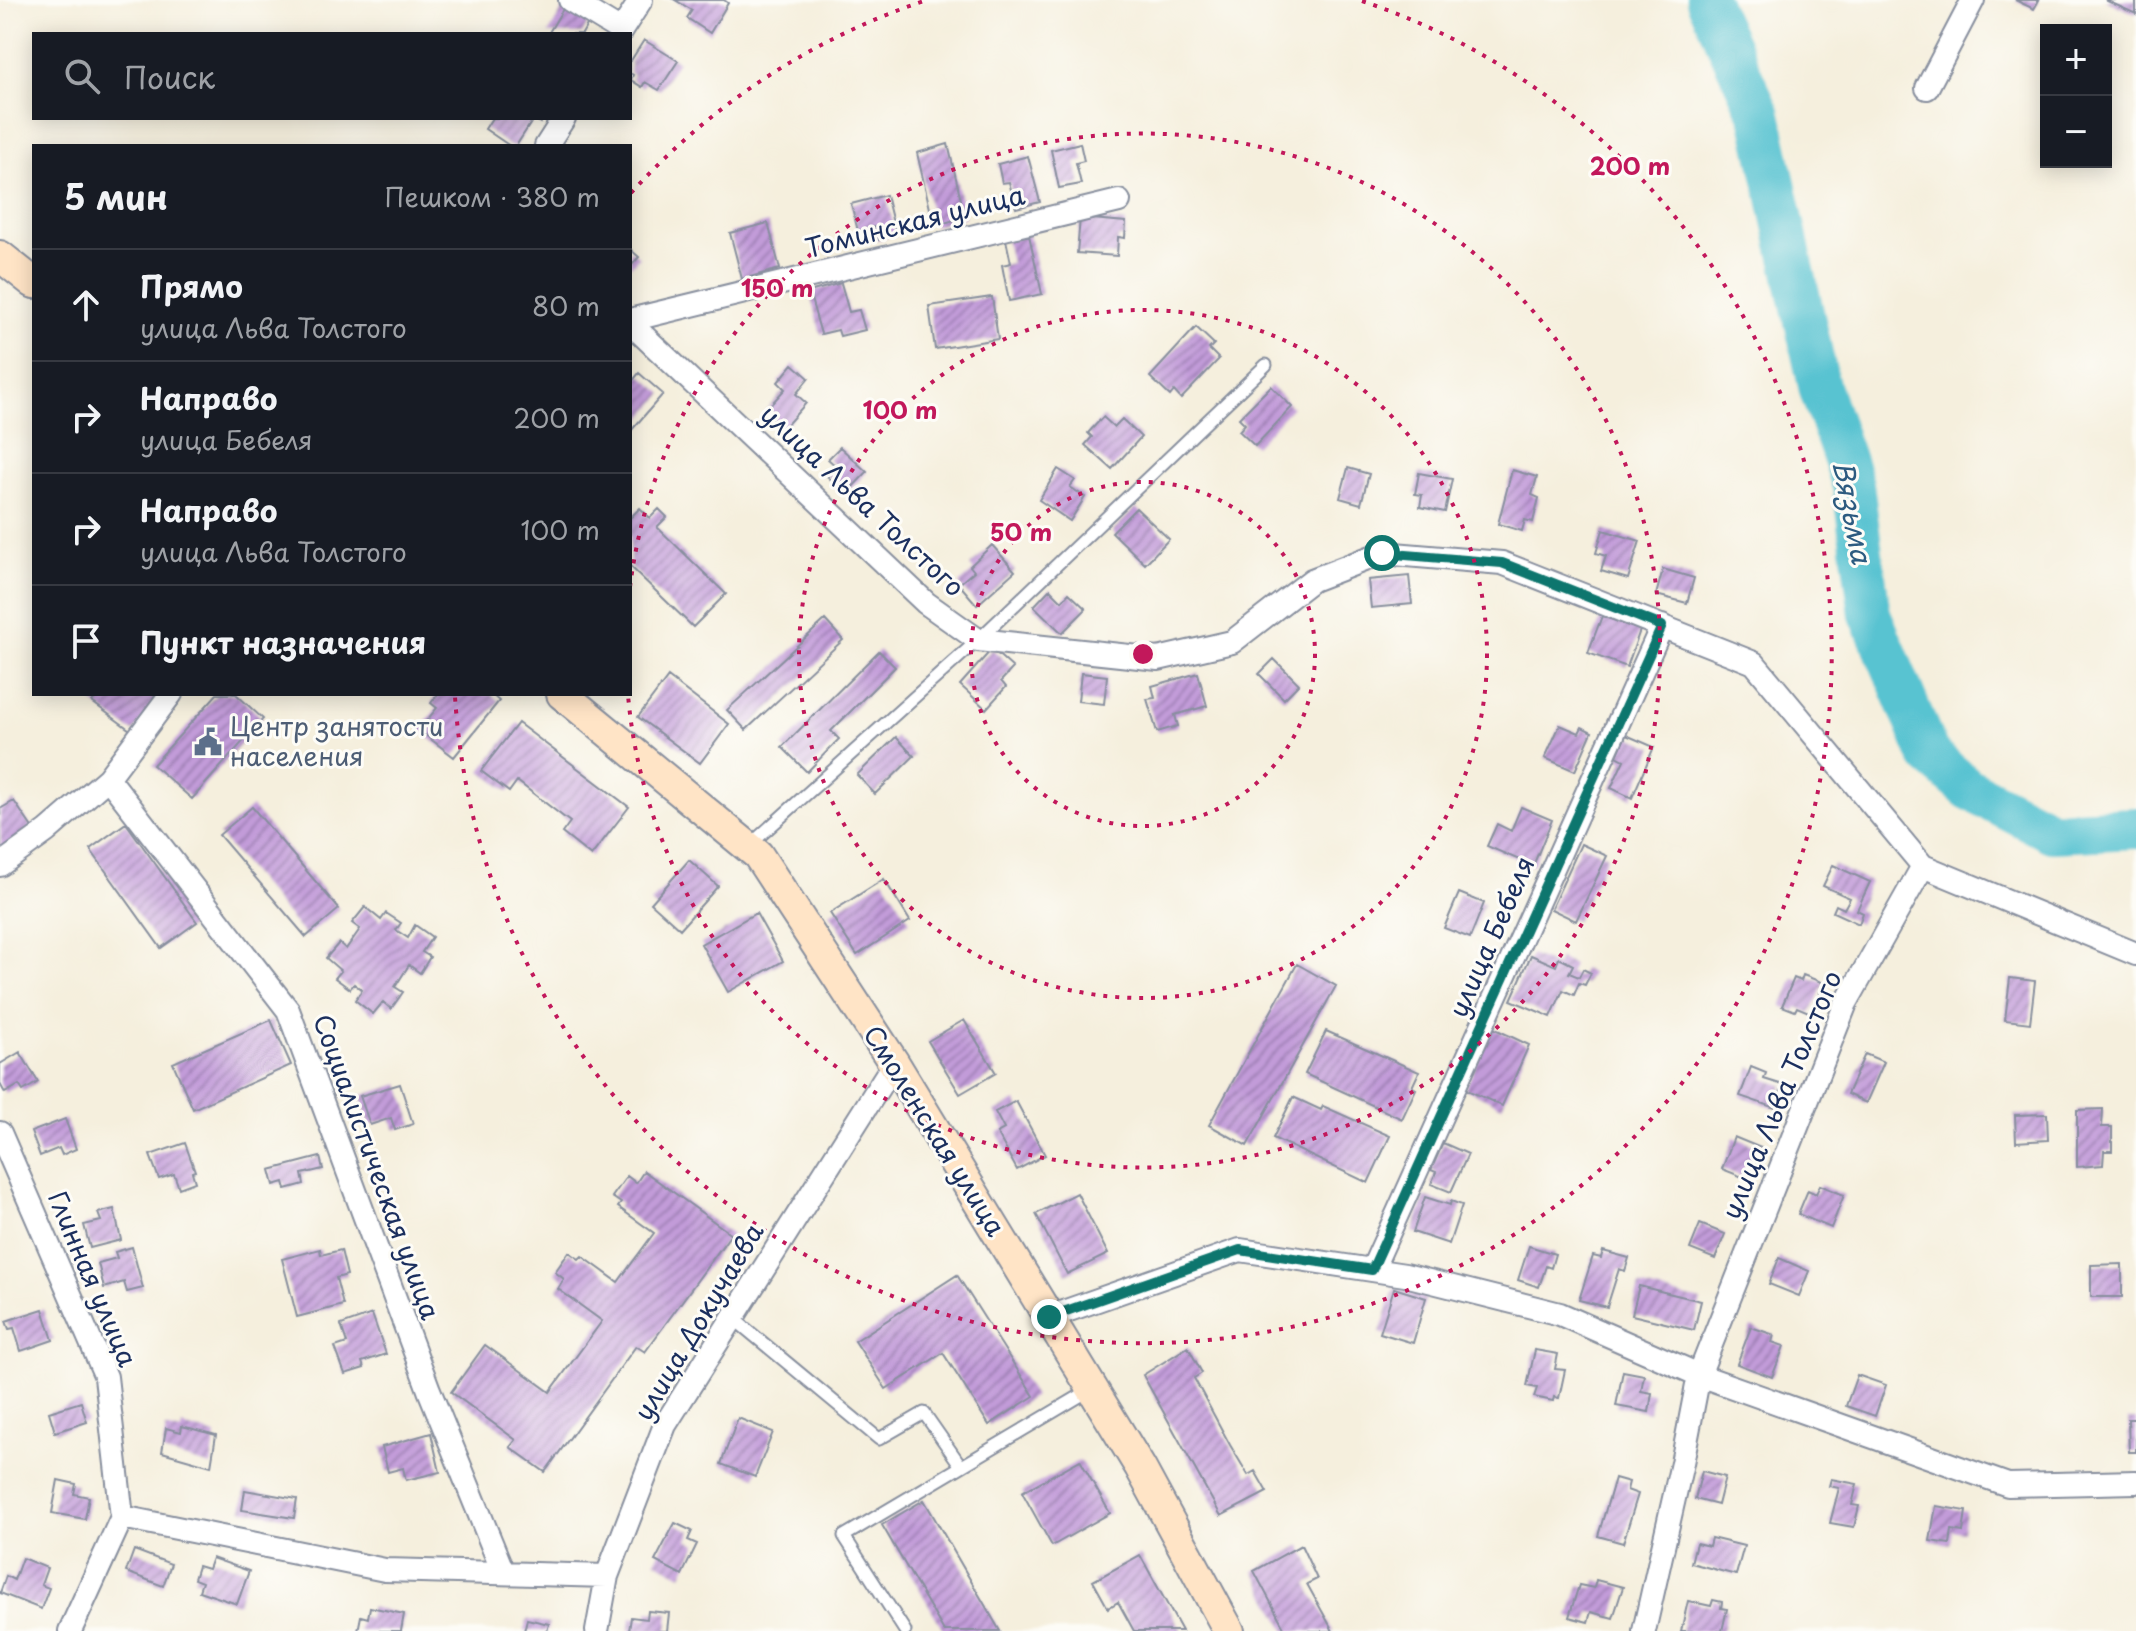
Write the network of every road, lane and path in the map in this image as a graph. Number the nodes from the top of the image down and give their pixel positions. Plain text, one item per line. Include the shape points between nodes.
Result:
1 (570, 0) edge
2 (641, 0) edge
3 (1973, 0) edge
4 (620, 32) edge
5 (1927, 88) dead end
6 (563, 120) edge
7 (547, 144) edge
8 (1119, 201) dead end
9 (0, 256) edge
10 (32, 281) edge
11 (632, 321) edge
12 (632, 323) edge
13 (1266, 365) dead end
14 (1662, 626) junction
15 (978, 640) junction
16 (170, 696) edge
17 (564, 696) edge
18 (108, 778) junction
19 (748, 847) junction
20 (0, 865) edge
21 (1923, 866) junction
22 (2136, 954) edge
23 (894, 1063) junction
24 (0, 1133) edge
25 (1372, 1270) junction
26 (1049, 1317) junction
27 (733, 1318) junction
28 (1699, 1375) junction
29 (1093, 1389) junction
30 (961, 1466) junction
31 (2136, 1482) edge
32 (122, 1517) junction
33 (503, 1572) junction
34 (607, 1576) junction
35 (70, 1631) edge
36 (597, 1631) edge
37 (905, 1631) edge
38 (1229, 1631) edge
39 (1644, 1631) edge

1 - 4 street
2 - 4 street
3 - 5 street
6 - 7 street
8 - 11 street, Томинская улица
9 - 10 main road
12 - 15 street, улица Льва Толстого via 926,603
13 - 15 lane
14 - 15 street, улица Льва Толстого via 1502,563 1382,553 1312,580 1232,642 1158,659
14 - 21 street, улица Льва Толстого via 1754,663
14 - 25 street, улица Бебеля
15 - 19 lane
16 - 18 street
17 - 19 main road, Смоленская улица
18 - 20 street
18 - 33 street, Социалистическая улица via 288,1010 429,1390
19 - 23 main road, Смоленская улица
21 - 22 street
21 - 28 street, улица Льва Толстого via 1846,1003
23 - 26 main road, Смоленская улица
23 - 27 street, улица Докучаева
24 - 32 street, Глинная улица via 106,1377
25 - 26 street via 1240,1250
25 - 28 street via 1560,1314
26 - 29 main road, Смоленская улица
27 - 30 lane via 879,1439 924,1413
27 - 34 street, улица Докучаева via 665,1425
28 - 31 street via 2008,1485
28 - 39 street, улица Льва Толстого
29 - 30 lane
29 - 38 main road, Смоленская улица
30 - 37 lane via 844,1536
32 - 33 street via 385,1570
32 - 35 street
33 - 34 street
34 - 36 street, улица Докучаева

